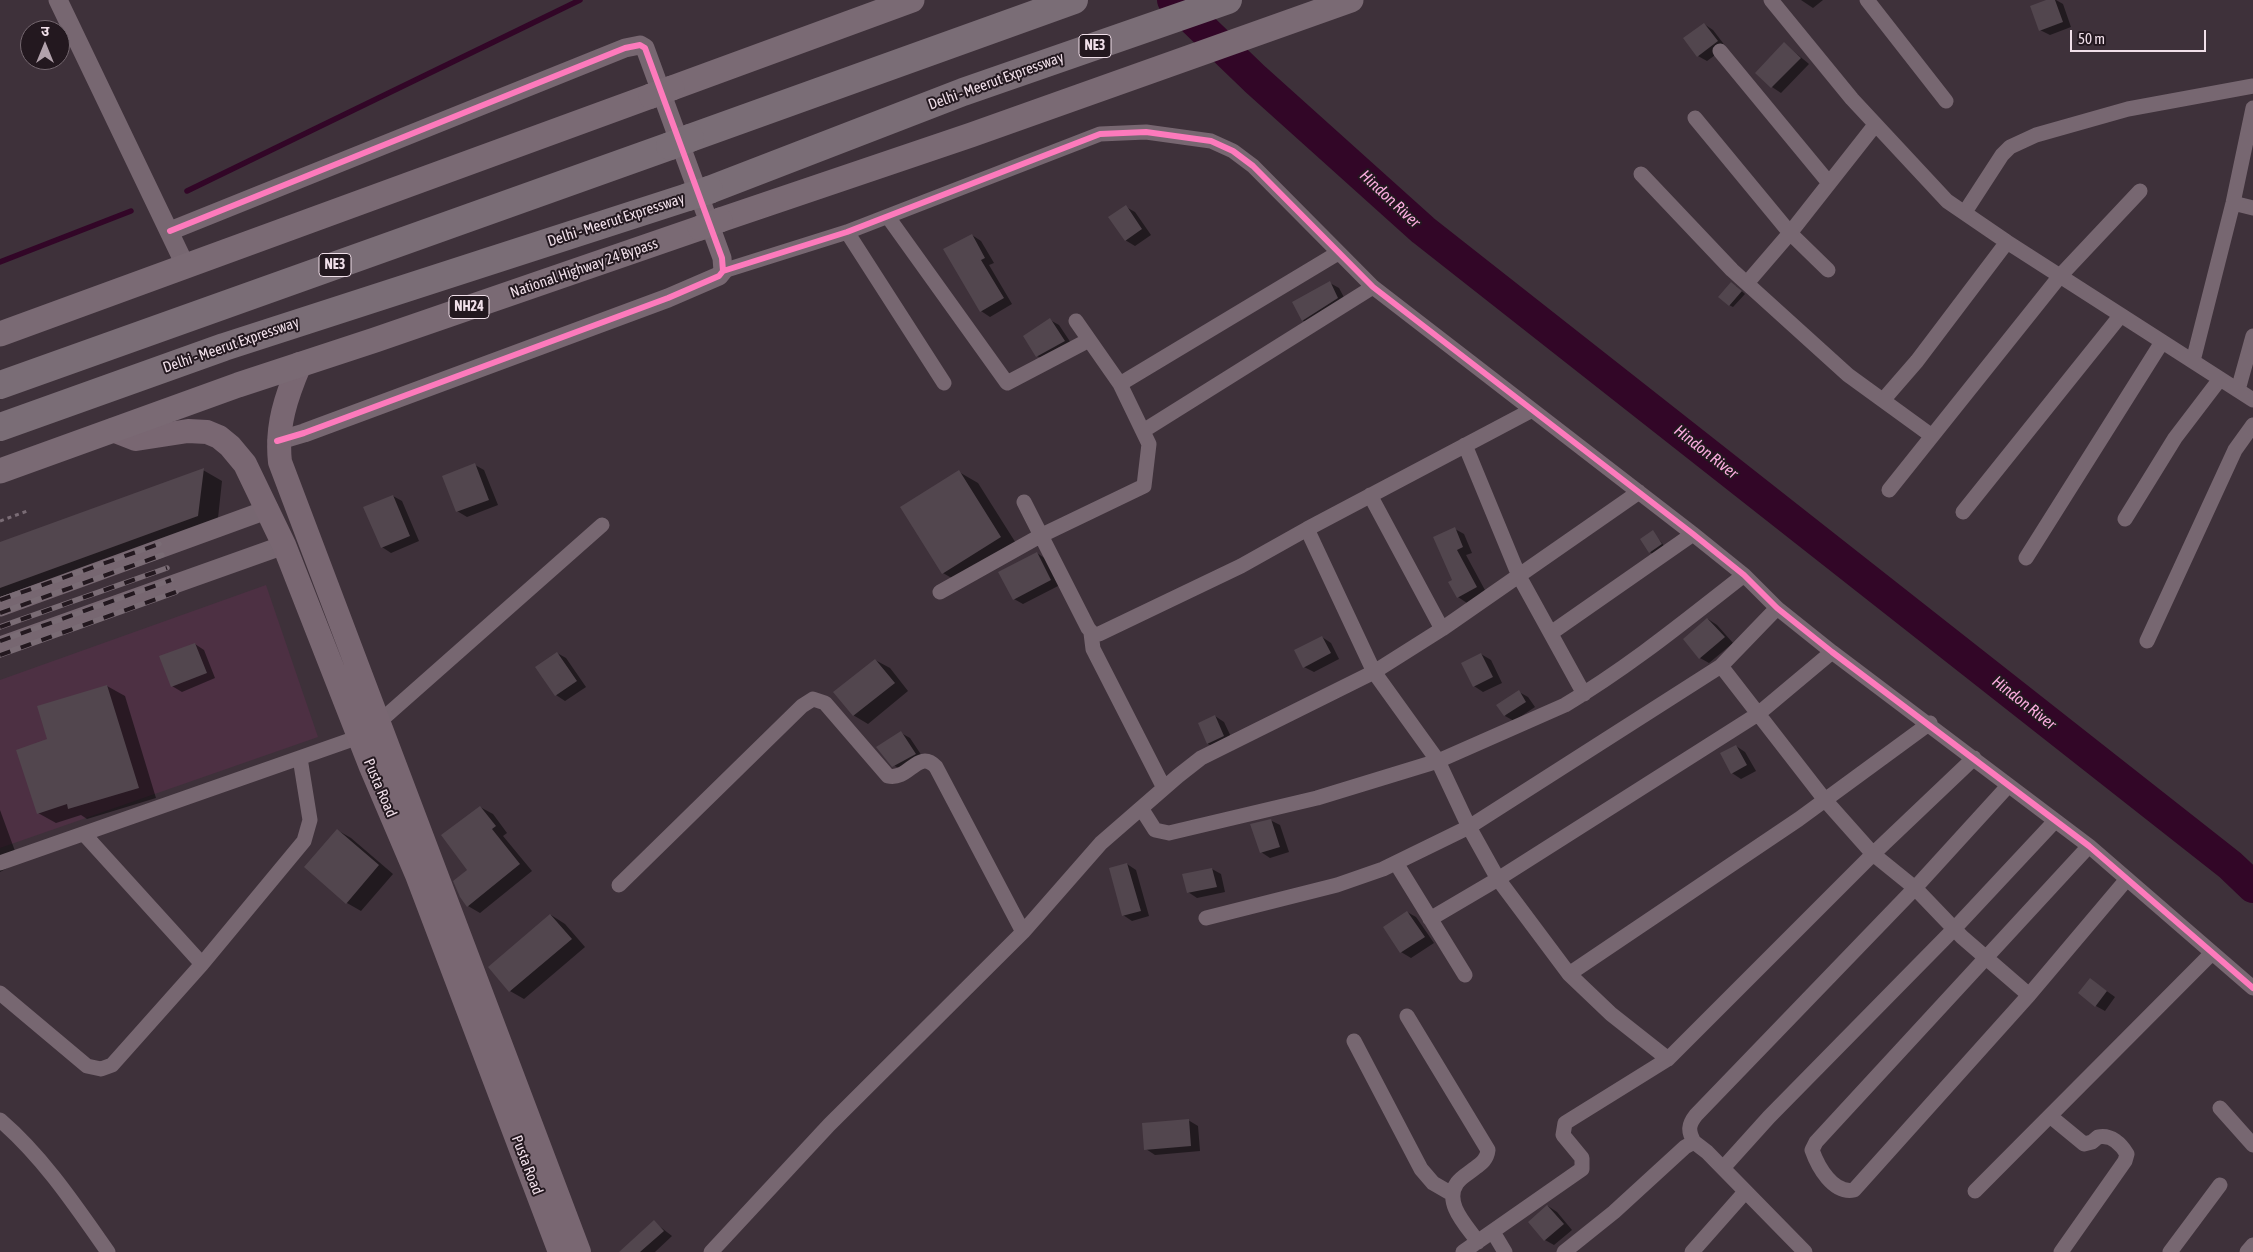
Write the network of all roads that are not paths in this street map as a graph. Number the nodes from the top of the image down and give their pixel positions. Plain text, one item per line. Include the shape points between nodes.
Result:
1 (58, 0) edge
2 (912, 0) edge
3 (1074, 0) edge
4 (1228, 0) edge
5 (1350, 0) edge
6 (1770, 0) edge
7 (1868, 0) edge
8 (1720, 51) dead end
9 (2253, 86) edge
10 (1946, 101) dead end
11 (2253, 108) edge
12 (1695, 118) dead end
13 (1875, 125) junction
14 (1641, 174) dead end
15 (1829, 184) junction
16 (2140, 191) dead end
17 (2233, 203) junction
18 (2253, 208) edge
19 (1965, 212) junction
20 (888, 217) junction
21 (170, 231) junction
22 (847, 232) junction
23 (1790, 233) junction
24 (2007, 242) junction
25 (1338, 253) junction
26 (186, 267) junction
27 (1828, 270) dead end
28 (723, 271) junction
29 (2060, 276) junction
30 (1747, 283) junction
31 (1373, 287) junction
32 (2121, 315) junction
33 (1076, 321) dead end
34 (0, 334) edge
35 (2253, 336) edge
36 (1089, 340) junction
37 (2162, 342) junction
38 (2193, 361) junction
39 (300, 364) junction
40 (2220, 379) junction
41 (944, 383) dead end
42 (1120, 384) junction
43 (0, 385) edge
44 (2238, 390) junction
45 (1884, 400) junction
46 (2253, 400) edge
47 (1532, 410) junction
48 (2253, 425) edge
49 (0, 427) edge
50 (113, 430) junction
51 (1143, 431) junction
52 (1932, 436) junction
53 (278, 441) junction
54 (1466, 445) junction
55 (0, 471) edge
56 (1889, 490) dead end
57 (1639, 492) junction
58 (1370, 495) junction
59 (1024, 502) dead end
60 (269, 509) junction
61 (1963, 512) dead end
62 (2126, 519) dead end
63 (602, 525) dead end
64 (1307, 529) junction
65 (1693, 534) junction
66 (1040, 536) junction
67 (284, 545) junction
68 (2026, 558) dead end
69 (1744, 575) junction
70 (1519, 576) junction
71 (940, 592) dead end
72 (0, 607) edge
73 (1777, 608) junction
74 (1442, 629) junction
75 (1091, 633) junction
76 (1551, 633) junction
77 (2147, 641) dead end
78 (0, 646) edge
79 (1832, 652) junction
80 (1721, 666) junction
81 (1374, 672) junction
82 (1584, 694) junction
83 (1758, 714) junction
84 (378, 723) junction
85 (1930, 723) junction
86 (358, 737) junction
87 (300, 758) junction
88 (1974, 758) junction
89 (1438, 761) junction
90 (2008, 786) junction
91 (1164, 788) junction
92 (1825, 800) junction
93 (1141, 808) junction
94 (2055, 821) junction
95 (1469, 828) junction
96 (84, 834) junction
97 (2088, 846) junction
98 (1873, 854) junction
99 (1396, 863) junction
100 (0, 864) edge
101 (1498, 879) junction
102 (2126, 879) junction
103 (619, 884) dead end
104 (1915, 888) junction
105 (1206, 918) dead end
106 (1430, 919) junction
107 (1954, 929) junction
108 (1023, 932) junction
109 (2212, 953) junction
110 (1986, 958) junction
111 (202, 964) junction
112 (1568, 974) junction
113 (1465, 975) dead end
114 (2253, 988) edge
115 (0, 994) edge
116 (2029, 995) junction
117 (1407, 1016) dead end
118 (1354, 1041) dead end
119 (1668, 1059) junction
120 (2220, 1108) dead end
121 (2050, 1116) junction
122 (0, 1120) edge
123 (1694, 1142) junction
124 (2253, 1145) edge
125 (1723, 1168) junction
126 (2220, 1185) dead end
127 (1745, 1192) junction
128 (1975, 1192) dead end
129 (1452, 1194) junction
130 (1492, 1232) junction
131 (1478, 1242) junction
132 (2253, 1245) edge
133 (1797, 1250) edge
134 (108, 1252) edge
135 (560, 1252) edge
136 (579, 1252) edge
137 (711, 1252) edge
138 (1463, 1252) edge
139 (1505, 1252) edge
140 (1564, 1252) edge
141 (1692, 1252) edge
142 (2061, 1252) edge
143 (2170, 1252) edge
144 (2247, 1252) edge

1 - 21 street
2 - 26 highway
3 - 43 highway, NE3
4 - 49 highway, Delhi - Meerut Expressway / NE3 via 963,92 699,193 224,347
5 - 39 highway, National Highway 24 Bypass / NH24 via 971,135
6 - 13 street
7 - 10 street
8 - 15 street
9 - 19 street via 2128,108 2036,135 2010,147 2002,155
11 - 17 street
12 - 23 street
13 - 15 street
13 - 19 street via 1936,192
14 - 30 street
15 - 23 street
16 - 29 street
17 - 18 street
17 - 38 street
19 - 24 street
20 - 22 street
20 - 25 street via 1100,134 1146,132 1211,141 1234,151 1253,166
20 - 36 street via 1007,383
21 - 26 street
21 - 28 street via 625,48 640,46 645,48 650,59 720,251
22 - 28 street
22 - 41 street
23 - 27 street
23 - 30 street
24 - 29 street
24 - 45 street
25 - 31 street
25 - 42 street
26 - 34 highway
28 - 53 street via 714,279 668,298
29 - 32 street
29 - 52 street
30 - 45 street via 1848,376
31 - 47 street
31 - 51 street
32 - 37 street
32 - 61 street
33 - 36 street
35 - 44 street
36 - 42 street
37 - 38 street
37 - 68 street
38 - 40 street
39 - 50 highway, National Highway 24 Bypass / NH24
39 - 53 main road, Pusta Road via 284,402
40 - 44 street
40 - 62 street via 2175,438
42 - 51 street
44 - 46 street
45 - 52 street
47 - 54 street
47 - 57 street
48 - 77 street via 2236,450
50 - 55 highway, National Highway 24 Bypass
50 - 60 main road, Pusta Road via 136,439 188,431 207,432 219,437 245,464
51 - 66 street via 1149,444 1144,486
52 - 56 street
53 - 84 main road, Pusta Road via 286,479
54 - 58 street
54 - 70 street
57 - 65 street
57 - 70 street
58 - 64 street
58 - 74 street
59 - 66 street
60 - 67 main road, Pusta Road
60 - 72 street
63 - 84 street
64 - 75 street via 1241,566 1105,632
64 - 81 street
65 - 69 street
65 - 76 street
66 - 71 street
66 - 75 street
67 - 78 street
67 - 86 main road, Pusta Road
69 - 73 street
69 - 82 street via 1628,666
70 - 74 street
70 - 76 street
73 - 79 street
73 - 80 street
74 - 81 street
75 - 91 street via 1093,649
76 - 82 street
79 - 83 street
79 - 85 street
80 - 83 street
80 - 95 street
81 - 89 street
81 - 91 street via 1201,758
82 - 89 street
83 - 92 street
83 - 101 street
84 - 136 main road, Pusta Road
85 - 88 street
85 - 92 street
86 - 87 street
86 - 135 main road, Pusta Road via 417,875
87 - 96 street
87 - 111 street via 310,820 304,841
88 - 90 street
88 - 98 street
89 - 93 street via 1317,798 1169,833 1155,830
89 - 95 street
90 - 94 street
90 - 104 street
91 - 93 street
92 - 98 street
92 - 112 street
93 - 108 street via 1101,843
94 - 97 street
94 - 107 street
95 - 99 street
95 - 101 street
96 - 100 street
96 - 111 street
97 - 102 street
97 - 110 street
98 - 104 street
98 - 119 street
99 - 105 street via 1337,884
99 - 106 street
101 - 106 street
101 - 112 street
102 - 109 street
102 - 116 street
103 - 108 street via 802,706 813,699 825,703 888,776 900,775 924,760 936,767
104 - 107 street
104 - 123 street via 1696,1115 1689,1132
106 - 113 street
107 - 110 street
107 - 125 street
108 - 137 street via 829,1125
109 - 114 street
109 - 121 street
110 - 116 street
110 - 116 street via 1816,1142 1812,1150 1816,1160 1836,1188 1854,1190
111 - 115 street via 112,1065 101,1069 87,1066
112 - 119 street via 1611,1014
117 - 129 street via 1488,1150 1486,1158 1457,1183
118 - 129 street via 1421,1169 1433,1183
119 - 130 street via 1564,1123 1563,1135 1582,1158 1582,1169
120 - 124 street
121 - 128 street
121 - 142 street via 2084,1144 2098,1137 2109,1137 2127,1154 2125,1162
122 - 134 street via 58,1182
123 - 125 street
123 - 140 street
125 - 127 street
126 - 143 street
127 - 133 street
127 - 141 street
129 - 131 street via 1455,1208
130 - 131 street
130 - 139 street
131 - 138 street
132 - 144 street

